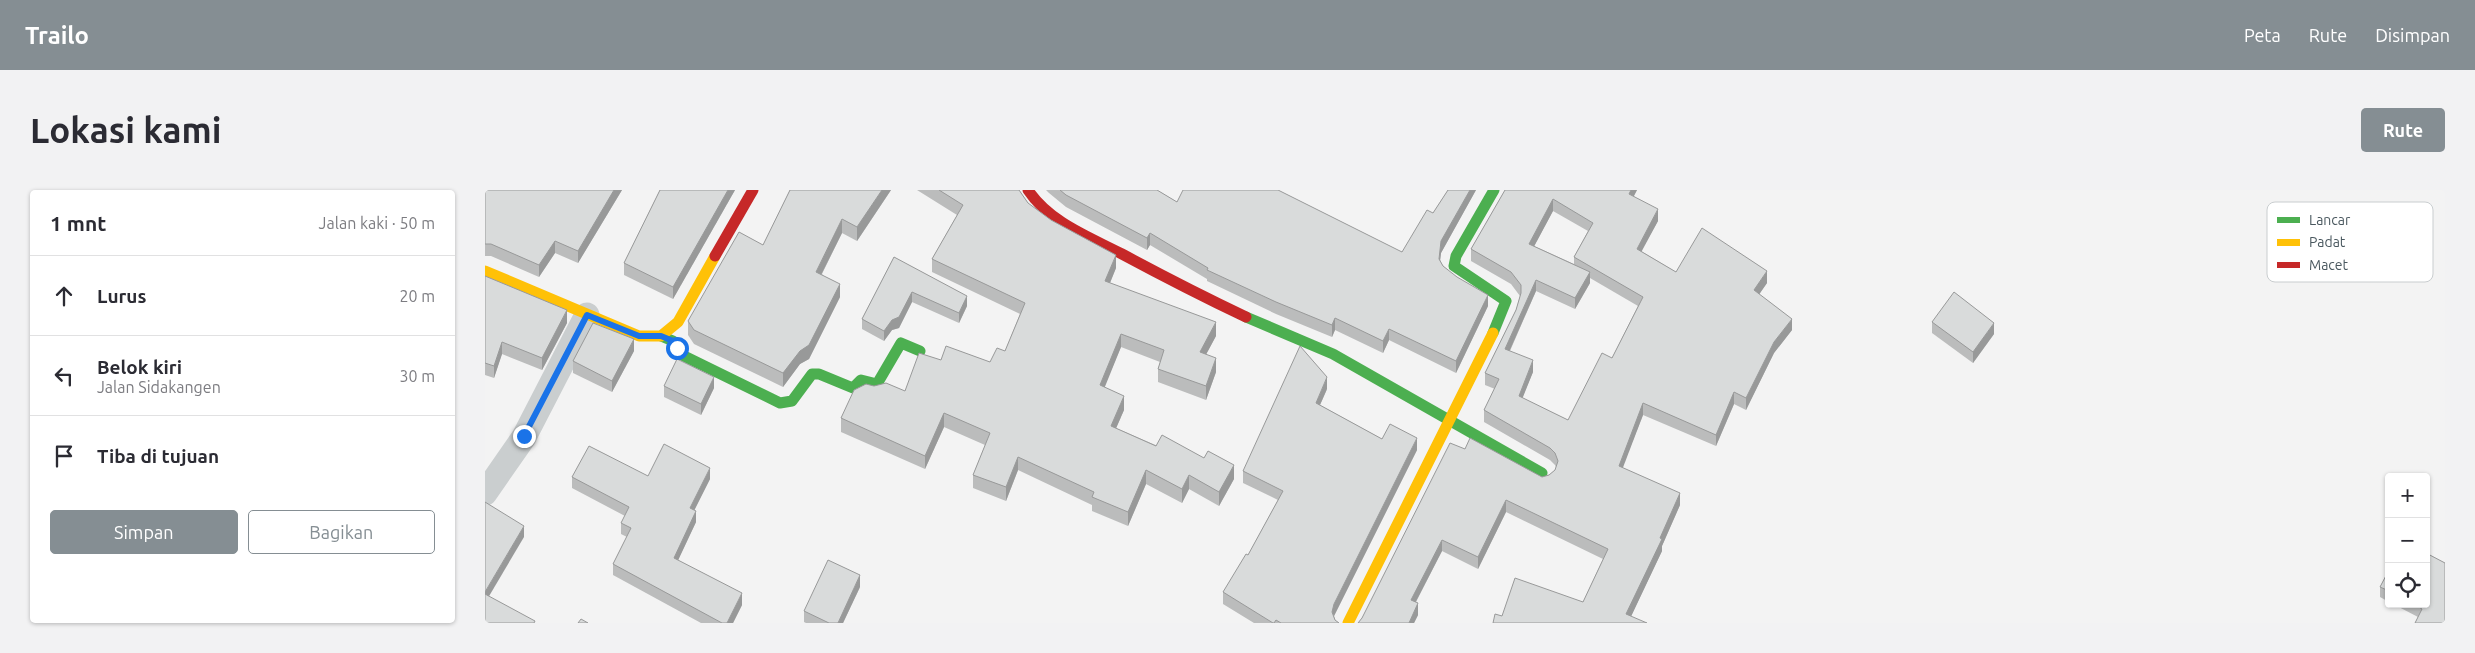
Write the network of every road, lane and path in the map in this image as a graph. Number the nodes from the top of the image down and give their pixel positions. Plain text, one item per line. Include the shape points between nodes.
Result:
1 (753, 190) edge
2 (1028, 190) edge
3 (1494, 190) edge
4 (485, 271) edge
5 (587, 315) junction
6 (661, 336) junction
7 (920, 351) edge
8 (1450, 419) junction
9 (1542, 473) dead end
10 (485, 493) edge
11 (1348, 623) edge

1 - 6 street via 678,322
2 - 8 street via 1037,204 1058,220 1197,294 1333,354
3 - 8 street via 1456,256 1454,266 1462,275 1500,294 1506,301
4 - 5 street
5 - 6 street via 639,336
5 - 10 street via 524,436
6 - 7 street via 673,341 683,356 787,404 792,402 812,374 853,388 861,380 877,384 901,343
8 - 9 street
8 - 11 street

